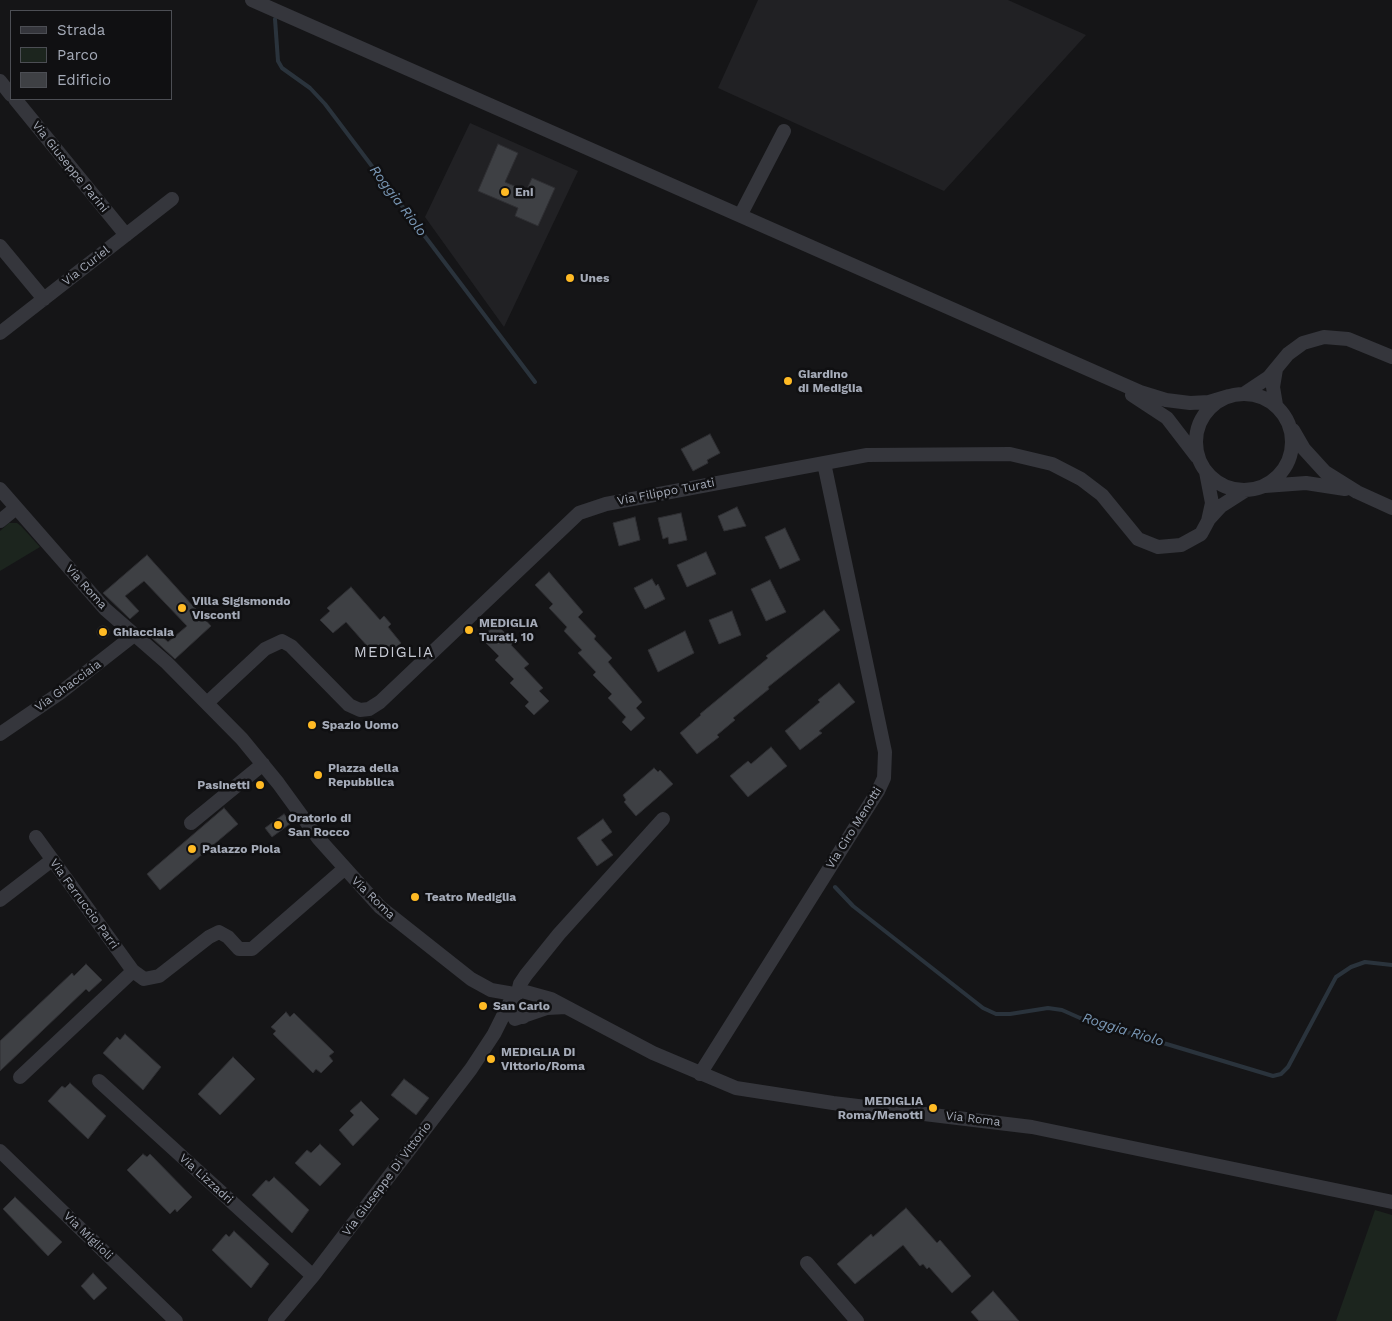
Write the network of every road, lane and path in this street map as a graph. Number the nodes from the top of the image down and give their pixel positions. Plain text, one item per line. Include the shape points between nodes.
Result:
1 (252, 0) edge
2 (0, 81) edge
3 (10, 94) edge
4 (16, 100) edge
5 (784, 131) dead end
6 (172, 199) dead end
7 (741, 214) junction
8 (126, 235) junction
9 (0, 246) edge
10 (44, 299) junction
11 (0, 333) edge
12 (1392, 357) edge
13 (1276, 369) junction
14 (1093, 371) junction
15 (1245, 393) junction
16 (1229, 396) junction
17 (1276, 405) junction
18 (1288, 420) junction
19 (824, 463) junction
20 (1204, 468) junction
21 (1262, 487) junction
22 (0, 489) edge
23 (1246, 490) junction
24 (1357, 492) junction
25 (16, 508) junction
26 (1392, 508) edge
27 (0, 521) edge
28 (1208, 521) junction
29 (134, 635) junction
30 (208, 703) junction
31 (0, 734) edge
32 (263, 764) junction
33 (663, 819) dead end
34 (191, 823) dead end
35 (36, 837) dead end
36 (52, 860) junction
37 (344, 869) junction
38 (0, 900) edge
39 (133, 971) junction
40 (518, 994) junction
41 (566, 1007) junction
42 (527, 1016) junction
43 (494, 1034) junction
44 (700, 1074) junction
45 (20, 1077) dead end
46 (99, 1082) dead end
47 (0, 1152) edge
48 (1392, 1202) edge
49 (807, 1263) dead end
50 (313, 1276) junction
51 (176, 1321) edge
52 (275, 1321) edge
53 (856, 1321) edge

1 - 7 street
2 - 3 street
4 - 8 street, Via Giuseppe Parini
5 - 7 street
6 - 8 street, Via Curiel
7 - 14 street
8 - 10 street, Via Curiel
9 - 10 street
10 - 11 street, Via Curiel
12 - 13 street via 1348,339 1324,337 1303,344 1288,354
13 - 15 street
13 - 17 street via 1273,387
14 - 16 street via 1166,400 1209,402
14 - 20 street via 1167,418
15 - 16 street
15 - 17 street
16 - 20 street via 1216,402 1199,424 1196,445
17 - 18 street
18 - 21 street via 1292,452 1276,478
18 - 24 street via 1304,449 1325,472
19 - 28 street, Via Filippo Turati via 866,455 1010,454 1052,464 1081,480 1102,495 1138,539 1158,547 1181,545 1201,534
19 - 30 street, Via Filippo Turati via 582,511 369,709 360,710 349,705 292,646 282,641 265,649
19 - 44 street, Via Ciro Menotti via 885,752 884,778
20 - 23 street via 1217,482
20 - 28 street via 1212,503
21 - 23 street
21 - 24 street via 1306,483
22 - 25 street, Via Roma
23 - 28 street, Via Filippo Turati via 1221,506
24 - 26 street
25 - 27 street
25 - 29 street, Via Roma via 105,609
29 - 30 street, Via Roma
29 - 31 street, Via Ghacciaia via 60,693
30 - 32 street, Via Roma
32 - 34 street
32 - 37 street, Via Roma
33 - 40 street, Via Giuseppe Di Vittorio via 559,934 526,975
35 - 36 street, Via Ferruccio Parri
36 - 38 street
36 - 39 street, Via Ferruccio Parri
37 - 39 street via 252,949 239,949 219,932 159,976 144,979
37 - 40 street, Via Roma via 380,907 455,968 491,990
39 - 45 street
40 - 41 street, Via Roma via 547,997
40 - 42 street via 512,1010 515,1014
40 - 42 street via 533,995 535,1010
40 - 43 street, Via Giuseppe Di Vittorio
41 - 42 street via 547,1008
41 - 44 street, Via Roma via 652,1053
42 - 43 street, Via Giuseppe Di Vittorio via 510,1021
43 - 50 street, Via Giuseppe Di Vittorio via 465,1078
44 - 48 street, Via Roma via 736,1088 760,1092 1041,1128
46 - 50 street, Via Lizzadri
47 - 51 street, Via Miglioli
49 - 53 street
50 - 52 street, Via Giuseppe Di Vittorio

